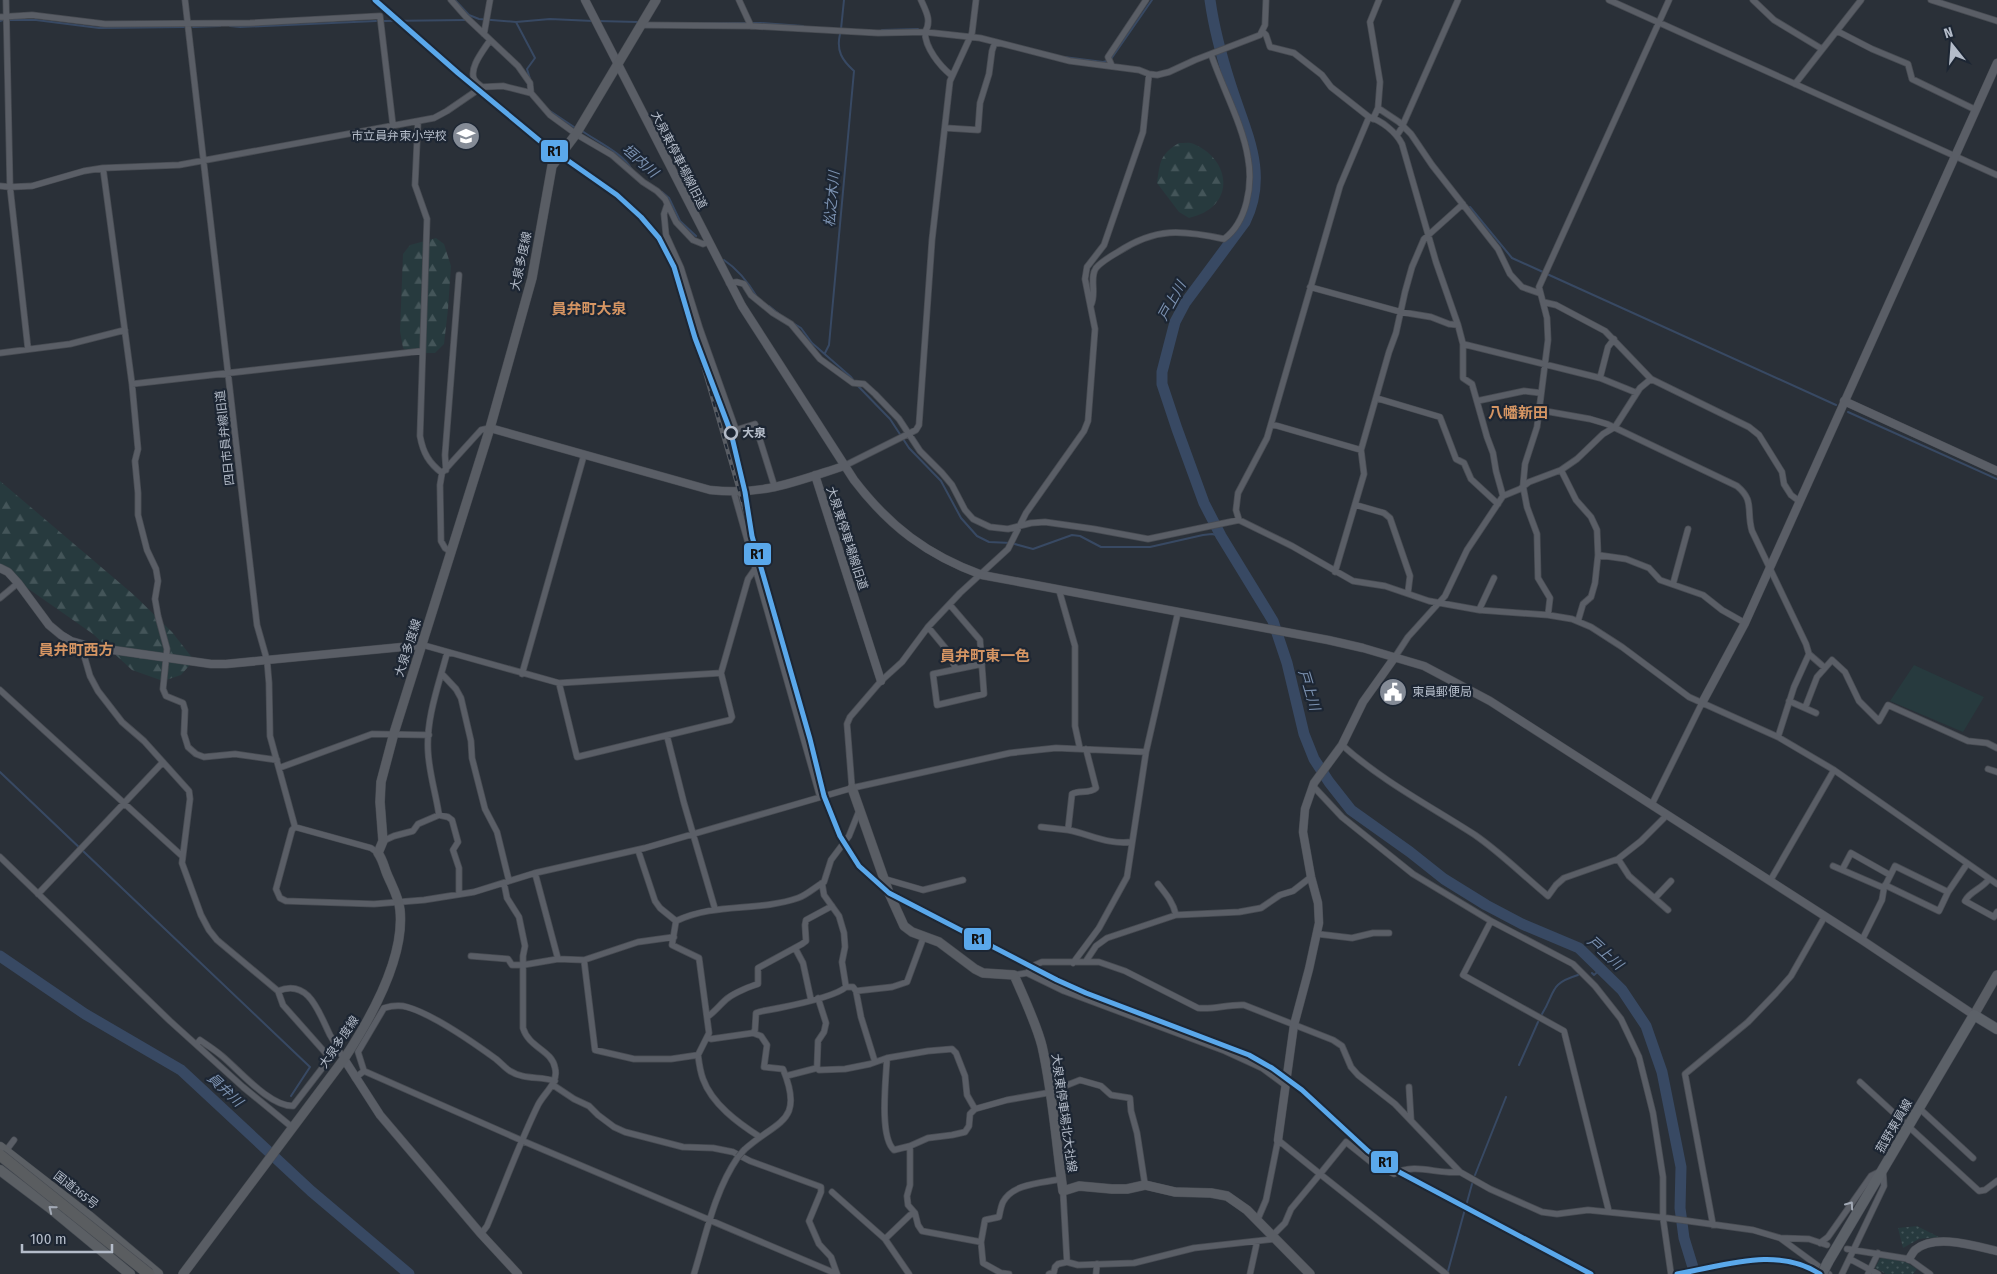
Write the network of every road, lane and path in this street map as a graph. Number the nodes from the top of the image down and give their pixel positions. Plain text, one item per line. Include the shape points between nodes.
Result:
1 (6, 0) edge
2 (185, 0) edge
3 (451, 0) edge
4 (490, 0) edge
5 (584, 0) edge
6 (656, 0) edge
7 (739, 0) edge
8 (921, 0) edge
9 (976, 0) edge
10 (1146, 0) edge
11 (1266, 0) edge
12 (1379, 0) edge
13 (1458, 0) edge
14 (1608, 0) edge
15 (1669, 0) edge
16 (1753, 0) edge
17 (1862, 0) edge
18 (1931, 0) edge
19 (3, 16) edge
20 (1997, 21) edge
21 (642, 23) junction
22 (1659, 23) junction
23 (188, 24) junction
24 (750, 24) junction
25 (926, 30) junction
26 (1837, 31) junction
27 (1263, 32) junction
28 (484, 34) junction
29 (971, 35) junction
30 (490, 40) junction
31 (995, 42) junction
32 (1822, 49) junction
33 (1213, 53) junction
34 (1997, 63) edge
35 (617, 64) junction
36 (1112, 66) junction
37 (1149, 74) junction
38 (951, 75) junction
39 (1795, 84) junction
40 (482, 88) junction
41 (531, 93) junction
42 (1378, 108) junction
43 (1976, 110) junction
44 (1371, 118) junction
45 (418, 121) junction
46 (1403, 125) junction
47 (393, 126) junction
48 (946, 128) junction
49 (576, 134) junction
50 (1397, 135) junction
51 (1955, 156) junction
52 (204, 160) junction
53 (103, 168) junction
54 (1997, 175) edge
55 (0, 186) edge
56 (10, 187) junction
57 (667, 204) junction
58 (1462, 204) junction
59 (1428, 235) junction
60 (708, 242) junction
61 (459, 275) dead end
62 (729, 283) junction
63 (1310, 287) junction
64 (1539, 293) junction
65 (1542, 302) junction
66 (1091, 305) junction
67 (1400, 312) junction
68 (1458, 325) junction
69 (125, 330) junction
70 (1614, 339) junction
71 (1463, 344) junction
72 (28, 349) junction
73 (422, 351) junction
74 (0, 353) edge
75 (1545, 365) junction
76 (228, 373) junction
77 (1600, 378) junction
78 (1650, 379) junction
79 (132, 384) junction
80 (1542, 393) junction
81 (1637, 393) junction
82 (1376, 398) junction
83 (1477, 401) junction
84 (1844, 401) junction
85 (1539, 410) junction
86 (1271, 424) junction
87 (1615, 427) junction
88 (490, 428) junction
89 (908, 434) junction
90 (1361, 450) junction
91 (584, 455) junction
92 (844, 466) junction
93 (1561, 470) junction
94 (1997, 470) edge
95 (444, 472) junction
96 (815, 476) junction
97 (1523, 486) junction
98 (775, 488) junction
99 (734, 493) junction
100 (1503, 496) junction
101 (1799, 501) junction
102 (1498, 504) junction
103 (1356, 505) junction
104 (1238, 520) junction
105 (1018, 527) junction
106 (1688, 529) dead end
107 (451, 552) junction
108 (1598, 554) junction
109 (0, 568) edge
110 (1769, 568) junction
111 (755, 569) junction
112 (1335, 572) junction
113 (982, 575) junction
114 (1494, 578) dead end
115 (18, 583) junction
116 (1673, 584) junction
117 (1059, 590) junction
118 (1408, 592) junction
119 (0, 598) edge
120 (1440, 602) junction
121 (950, 605) junction
122 (1479, 610) junction
123 (1178, 612) junction
124 (1548, 615) junction
125 (1578, 621) junction
126 (1745, 623) junction
127 (928, 627) junction
128 (82, 645) junction
129 (423, 645) junction
130 (447, 653) junction
131 (1809, 654) junction
132 (1395, 657) junction
133 (165, 658) junction
134 (267, 660) junction
135 (982, 664) junction
136 (1826, 668) junction
137 (956, 669) junction
138 (721, 672) junction
139 (442, 674) junction
140 (522, 674) junction
141 (882, 681) junction
142 (559, 683) junction
143 (0, 690) edge
144 (1789, 701) junction
145 (1702, 703) junction
146 (1805, 708) junction
147 (1816, 713) dead end
148 (394, 734) junction
149 (428, 735) junction
150 (667, 736) junction
151 (1778, 737) junction
152 (1342, 745) junction
153 (1997, 748) edge
154 (1083, 749) junction
155 (1146, 752) junction
156 (277, 760) junction
157 (163, 762) junction
158 (279, 768) junction
159 (1988, 769) dead end
160 (1834, 770) junction
161 (1997, 772) edge
162 (1314, 784) junction
163 (852, 788) junction
164 (820, 797) junction
165 (123, 803) junction
166 (1652, 804) junction
167 (859, 811) junction
168 (439, 815) junction
169 (1668, 815) junction
170 (295, 827) junction
171 (1041, 827) dead end
172 (1068, 830) junction
173 (693, 834) junction
174 (383, 841) junction
175 (1131, 842) junction
176 (638, 850) junction
177 (378, 853) junction
178 (182, 856) junction
179 (0, 857) edge
180 (1618, 858) junction
181 (1967, 864) junction
182 (1833, 866) dead end
183 (1842, 870) junction
184 (535, 873) junction
185 (1890, 875) junction
186 (1311, 877) junction
187 (884, 879) junction
188 (1989, 879) junction
189 (964, 880) dead end
190 (1671, 881) dead end
191 (1770, 881) junction
192 (506, 882) junction
193 (822, 883) junction
194 (1158, 884) dead end
195 (1997, 884) edge
196 (1885, 886) junction
197 (1948, 892) junction
198 (459, 893) junction
199 (38, 894) junction
200 (1655, 898) junction
201 (399, 902) junction
202 (832, 906) junction
203 (715, 908) junction
204 (1668, 910) dead end
205 (1997, 912) edge
206 (1176, 915) junction
207 (1825, 916) junction
208 (676, 921) junction
209 (1491, 921) junction
210 (1389, 933) dead end
211 (1318, 934) junction
212 (674, 936) junction
213 (924, 936) junction
214 (1862, 940) junction
215 (795, 948) junction
216 (472, 956) dead end
217 (558, 959) junction
218 (584, 960) junction
219 (1086, 961) junction
220 (1073, 963) junction
221 (523, 965) junction
222 (1027, 973) junction
223 (1014, 975) junction
224 (1997, 975) edge
225 (846, 987) junction
226 (278, 991) junction
227 (856, 991) junction
228 (818, 998) junction
229 (811, 1000) junction
230 (1974, 1015) junction
231 (706, 1017) junction
232 (1294, 1025) junction
233 (1997, 1029) edge
234 (753, 1033) junction
235 (708, 1038) junction
236 (197, 1044) junction
237 (698, 1055) junction
238 (887, 1058) junction
239 (344, 1059) junction
240 (875, 1062) junction
241 (817, 1068) junction
242 (364, 1071) junction
243 (786, 1076) junction
244 (355, 1078) junction
245 (1860, 1082) dead end
246 (554, 1083) junction
247 (1285, 1085) junction
248 (1409, 1087) dead end
249 (1050, 1091) junction
250 (1919, 1108) junction
251 (975, 1109) junction
252 (1411, 1120) junction
253 (1908, 1126) junction
254 (290, 1131) junction
255 (760, 1137) junction
256 (14, 1140) dead end
257 (1278, 1140) junction
258 (523, 1141) junction
259 (910, 1146) junction
260 (1, 1153) edge
261 (1973, 1158) dead end
262 (0, 1170) edge
263 (1883, 1170) junction
264 (1460, 1172) junction
265 (1320, 1174) junction
266 (1062, 1179) junction
267 (1997, 1181) edge
268 (1145, 1185) junction
269 (1063, 1191) junction
270 (832, 1192) dead end
271 (1609, 1212) junction
272 (915, 1213) junction
273 (1665, 1218) junction
274 (710, 1220) junction
275 (1257, 1221) junction
276 (1711, 1225) junction
277 (481, 1234) junction
278 (1274, 1238) junction
279 (1780, 1238) junction
280 (885, 1240) junction
281 (981, 1242) junction
282 (1257, 1242) junction
283 (1820, 1243) junction
284 (1827, 1245) dead end
285 (1850, 1249) junction
286 (1997, 1251) edge
287 (1878, 1253) junction
288 (1850, 1258) junction
289 (1908, 1259) junction
290 (1067, 1262) junction
291 (1097, 1264) junction
292 (1922, 1269) junction
293 (1869, 1272) edge
294 (184, 1273) edge
295 (1053, 1273) edge
296 (1443, 1273) edge
297 (130, 1274) edge
298 (149, 1274) edge
299 (158, 1274) edge
300 (518, 1274) edge
301 (694, 1274) edge
302 (837, 1274) edge
303 (908, 1274) edge
304 (1009, 1274) edge
305 (1096, 1274) edge
306 (1250, 1274) edge
307 (1310, 1274) edge
308 (1671, 1274) edge
309 (1822, 1274) edge
310 (1830, 1274) edge
311 (1842, 1274) edge
312 (1878, 1274) edge
313 (1918, 1274) edge
314 (1930, 1274) edge

1 - 19 street
2 - 23 street, 四日市員弁線旧道
3 - 28 street
4 - 28 street
5 - 35 street, 大泉東停車場線旧道
6 - 21 main road, 大泉多度線
7 - 24 street
8 - 25 street via 928,17
9 - 29 street
10 - 36 street via 1108,57
11 - 27 street
12 - 42 street via 1370,22 1379,74
13 - 46 street
14 - 22 street
15 - 22 street
16 - 32 street via 1774,20
17 - 26 street
18 - 20 street
19 - 23 street via 32,15 105,24
19 - 56 street
21 - 24 street
21 - 35 main road, 大泉多度線
22 - 39 street
22 - 64 street
23 - 47 street via 380,16
23 - 52 street, 四日市員弁線旧道
24 - 25 street via 878,33
25 - 29 street
25 - 38 street via 933,54
26 - 32 street
26 - 43 street via 1908,64 1912,79
27 - 33 street via 1251,40
27 - 44 street via 1270,47 1294,53
28 - 30 street
29 - 31 street
29 - 38 street
30 - 40 street via 473,72 475,81
30 - 41 street via 526,76
31 - 36 street via 1050,57
31 - 48 street via 980,102 978,130
32 - 39 street
33 - 37 street via 1169,72
33 - 66 street via 1248,158 1250,179 1238,225 1224,239 1179,231 1135,241 1096,268
34 - 43 street
35 - 49 main road, 大泉多度線
35 - 60 street, 大泉東停車場線旧道
36 - 37 street
37 - 66 street via 1143,132 1104,245 1087,267 1085,279
38 - 48 street
39 - 51 street
40 - 41 street via 503,86
40 - 45 street via 440,114
41 - 49 street via 550,115
42 - 44 street
42 - 46 street
43 - 51 street
44 - 50 street
44 - 63 street via 1340,186
45 - 47 street
45 - 73 street via 415,184 427,219
46 - 50 street
46 - 58 street
47 - 52 street
48 - 89 street via 932,240 919,425
49 - 57 street via 612,155 657,191
49 - 88 main road, 大泉多度線 via 552,166 532,278
50 - 59 street
51 - 54 street
51 - 84 street
52 - 53 street via 179,165
52 - 76 street, 四日市員弁線旧道
53 - 56 street via 32,186
53 - 69 street
55 - 56 street
56 - 72 street
57 - 60 street via 676,222 693,240 703,244
57 - 98 street via 664,214 666,236 681,268 736,430 755,424
58 - 59 street
58 - 64 street via 1498,249 1510,274 1522,287
59 - 67 street via 1412,267
59 - 68 street
60 - 62 street, 大泉東停車場線旧道
61 - 95 street
62 - 89 street via 744,284 752,296 791,324 820,359 864,384 899,418
62 - 92 street, 大泉東停車場線旧道
63 - 67 street
63 - 86 street
64 - 65 street
65 - 70 street via 1556,305 1598,326
65 - 75 street via 1549,333
66 - 105 street via 1095,329 1088,421
67 - 68 street
67 - 82 street
68 - 71 street
69 - 72 street via 70,344
69 - 79 street
70 - 77 street via 1608,348
70 - 78 street
71 - 75 street
71 - 83 street via 1463,378 1472,384
72 - 74 street
73 - 76 street
73 - 95 street via 420,436 427,458
75 - 77 street
75 - 80 street
76 - 79 street
76 - 134 street, 四日市員弁線旧道 via 257,625
77 - 81 street
78 - 81 street
78 - 101 street via 1759,435 1782,472 1784,484
79 - 133 street via 138,449 135,461 138,515 147,550 156,569 155,599 167,649
80 - 83 street via 1524,391
80 - 85 street
81 - 87 street
82 - 90 street
82 - 102 street via 1440,417 1456,459 1464,464 1471,479
83 - 100 street
84 - 94 street
84 - 101 street
85 - 87 street
85 - 97 street via 1534,439 1524,464
86 - 90 street
86 - 104 street via 1263,447 1238,493
87 - 93 street
87 - 110 street via 1737,486 1746,494 1748,519
88 - 91 street
88 - 95 street via 481,430
88 - 107 main road, 大泉多度線
89 - 92 street
89 - 105 street via 947,479 973,519 1000,529
90 - 103 street via 1364,474
91 - 99 street via 710,490
91 - 140 street
92 - 96 street, 大泉東停車場線旧道
92 - 113 street via 867,498 897,528 946,560
93 - 97 street
93 - 108 street via 1576,500 1596,524
95 - 107 street via 440,485 441,541
96 - 98 street
96 - 141 street, 大泉東停車場線旧道
97 - 100 street
97 - 124 street via 1537,534 1538,578 1550,598
98 - 99 street
99 - 111 street
100 - 102 street
101 - 110 street
102 - 120 street via 1467,550
103 - 112 street
103 - 118 street via 1384,512 1390,518 1410,576
104 - 105 street via 1148,539 1045,522
104 - 112 street via 1292,546
105 - 113 street via 1010,546
106 - 116 street
107 - 129 main road, 大泉多度線
108 - 116 street via 1626,559 1649,568 1660,580
108 - 125 street via 1592,594 1583,604
109 - 115 street
110 - 126 street
110 - 131 street
111 - 138 street via 748,579
111 - 164 street
112 - 118 street via 1352,581
113 - 117 street
113 - 121 street
114 - 122 street
115 - 119 street
115 - 128 street via 49,625
116 - 126 street via 1703,595
117 - 123 street
117 - 154 street via 1075,646 1076,726
118 - 120 street
120 - 122 street
120 - 132 street via 1408,637
121 - 127 street
121 - 135 street via 980,640
122 - 124 street
123 - 132 street
123 - 155 street
124 - 125 street
125 - 145 street via 1622,647 1689,697
126 - 145 street
127 - 137 street via 947,650
127 - 141 street via 902,662
128 - 133 street
128 - 157 street via 90,676 98,691 122,722
129 - 130 street
129 - 134 street
129 - 148 main road, 大泉多度線
130 - 139 street
130 - 140 street
131 - 136 street
131 - 144 street
132 - 152 street via 1363,702
132 - 166 street via 1424,666 1490,701
133 - 134 street via 211,664
133 - 156 street via 163,689 166,696 183,703 184,734 188,747 204,758 235,754
134 - 156 street, 四日市員弁線旧道 via 268,725
135 - 137 street
135 - 137 street via 984,694 937,705 933,674
136 - 146 street via 1817,677
136 - 153 street via 1832,660 1845,672 1859,701 1879,721 1888,705 1968,741 1987,743
138 - 142 street
138 - 150 street via 731,719
139 - 149 street
139 - 192 street via 461,698 472,758 485,809 497,832
140 - 142 street
141 - 163 street via 848,721
142 - 150 street via 577,757
143 - 165 street
144 - 146 street
144 - 151 street
145 - 151 street
145 - 166 street
146 - 147 street
148 - 149 street
148 - 158 street via 372,734
148 - 174 main road, 大泉多度線 via 381,782
149 - 168 street via 429,765
150 - 173 street
151 - 160 street
152 - 162 street
152 - 180 street via 1417,801 1476,836 1548,896 1564,878
154 - 155 street
154 - 163 street via 1010,753
154 - 172 street via 1096,788 1072,794
155 - 175 street
156 - 158 street, 四日市員弁線旧道
157 - 165 street
157 - 178 street via 189,791
158 - 170 street, 四日市員弁線旧道
159 - 161 street
160 - 181 street
160 - 191 street
162 - 186 street via 1302,824
162 - 209 street via 1342,817 1408,870
163 - 164 street
163 - 167 main road
164 - 173 street
165 - 178 street
165 - 199 street
166 - 169 street
167 - 187 main road
167 - 193 street via 848,836 831,860
168 - 174 street via 418,824 413,831
168 - 198 street via 452,820 458,842 453,850 459,868
169 - 180 street
169 - 191 street
170 - 177 street via 371,848
170 - 201 street via 276,889 280,898 286,901 367,904
171 - 172 street
172 - 175 street via 1096,839
173 - 176 street
173 - 203 street
174 - 177 main road, 大泉多度線
175 - 220 street via 1125,882 1096,934
176 - 184 street
176 - 208 street via 653,898
177 - 201 main road, 大泉多度線
178 - 226 street via 209,930
179 - 199 street
180 - 200 street via 1629,876
181 - 188 street
181 - 197 street
182 - 183 street
183 - 185 street via 1851,853
183 - 196 street
184 - 192 street
184 - 217 street
185 - 196 street
185 - 197 street via 1895,866
186 - 206 street via 1261,908
186 - 211 street via 1318,903
187 - 189 street via 923,890
187 - 213 main road via 902,923 912,932
188 - 195 street
188 - 205 street via 1966,901 1994,917
190 - 200 street
191 - 207 street
192 - 198 street
192 - 221 street via 507,898 519,917 524,946
193 - 202 street via 824,895
193 - 203 street via 795,899 752,907
194 - 206 street via 1169,897
196 - 197 street via 1939,911
196 - 214 street via 1882,900
198 - 201 street
199 - 236 street
200 - 204 street
201 - 239 main road, 大泉多度線 via 400,933 393,962 368,1022
202 - 215 street via 806,920 806,941
202 - 225 street via 844,933 842,962
203 - 208 street
206 - 219 street via 1107,938 1096,946
207 - 214 street
207 - 276 street via 1791,976 1776,993 1748,1022 1685,1074
208 - 212 street
209 - 271 street via 1463,975 1564,1031
209 - 273 street via 1573,964 1621,1019 1639,1057 1652,1113 1663,1177
210 - 211 street via 1352,938
211 - 232 street
212 - 218 street via 638,942
212 - 231 street via 672,945 699,958
213 - 223 main road via 939,942 983,973
213 - 227 street via 907,982
214 - 230 street
215 - 229 street via 803,963
215 - 231 street via 758,968 758,984 727,998
216 - 221 street via 508,958 512,965
217 - 218 street
217 - 221 street
218 - 237 street via 595,1050 634,1059
219 - 220 street
219 - 232 street via 1125,971 1198,1008 1244,1004
220 - 222 street via 1042,962
221 - 246 street via 522,1028 525,1037 554,1062
222 - 223 street
222 - 247 street via 1064,991 1262,1068
223 - 249 main road, 大泉東停車場北大社線 via 1042,1045
224 - 230 main road
225 - 227 street via 853,987
225 - 228 street
226 - 236 street via 284,1005 330,1058 293,1106 286,1106 249,1083 200,1040
226 - 239 street via 286,988 306,993
227 - 240 street
228 - 229 street
228 - 241 street via 826,1023 818,1041
229 - 234 street via 756,1013
230 - 233 main road
230 - 250 main road, 菰野東員線
231 - 235 street
232 - 247 street
232 - 252 street via 1340,1044 1358,1075
234 - 235 street
234 - 243 street via 761,1036 767,1045 764,1067 782,1069
235 - 237 street
236 - 254 street
237 - 255 street via 703,1080 724,1111
238 - 240 street
238 - 251 street via 952,1050 965,1076 967,1094
238 - 259 street via 884,1118 889,1146 894,1150
239 - 244 street
239 - 254 main road, 大泉多度線
240 - 241 street via 845,1069
241 - 243 street
242 - 244 street
242 - 246 street via 358,1052 384,1008 406,1007 446,1026 511,1072
242 - 258 street
243 - 255 street via 792,1103 790,1112
244 - 277 street via 380,1115
245 - 253 street
246 - 258 street via 539,1104
246 - 302 street via 625,1132 683,1147 733,1152 821,1187 809,1221 819,1244 831,1257
247 - 257 street
248 - 252 street
249 - 251 street
249 - 266 main road, 大泉東停車場北大社線
249 - 268 street via 1080,1080 1101,1086 1111,1094 1130,1098
250 - 253 main road, 菰野東員線
250 - 261 street
251 - 259 street via 970,1114 965,1132 928,1138
252 - 264 street
253 - 263 main road, 菰野東員線
253 - 267 street via 1979,1190 1985,1190
254 - 294 main road, 大泉多度線
255 - 274 street, bridge via 744,1150 729,1171
256 - 260 street
257 - 265 street
257 - 275 street via 1266,1200
258 - 274 street
258 - 277 street
259 - 272 street via 907,1196 908,1205
260 - 298 highway, bridge
260 - 299 highway, 国道365号 via 90,1217
297 -> 262 highway
283 -> 263 street via 1828,1237 1871,1176
263 - 285 street via 1884,1186
263 - 309 main road, 菰野東員線, bridge
264 - 265 street via 1421,1168 1394,1174 1371,1162 1346,1142
264 - 271 street via 1542,1212
265 - 278 street via 1291,1210
265 - 296 street
266 - 269 main road, 大泉東停車場北大社線
266 - 281 street via 1015,1190 1003,1202 999,1217 985,1220
268 - 269 main road, 大泉東停車場北大社線 via 1127,1189 1079,1186
268 - 275 main road, 大泉東停車場北大社線 via 1175,1192 1227,1196
269 - 290 street
270 - 280 street
271 - 273 street
272 - 280 street
272 - 281 street via 922,1232
273 - 276 street
273 - 308 street
274 - 301 street
274 - 302 street
275 - 278 main road, 大泉東停車場北大社線
276 - 279 street via 1753,1230
277 - 300 street
278 - 282 street
278 - 307 main road, 大泉東停車場北大社線
279 - 283 street via 1809,1239
279 - 310 street
280 - 303 street
281 - 304 street via 983,1263 1001,1274
282 - 291 street via 1194,1248 1134,1263
282 - 306 street
283 - 284 street
285 - 287 street
285 - 288 street
286 - 289 street via 1944,1242 1924,1245
287 - 289 street
287 - 293 street
288 - 293 street
288 - 311 street
289 - 292 street
290 - 291 street
290 - 295 street via 1058,1264
291 - 305 street
292 - 313 street
292 - 314 street
293 - 312 street

